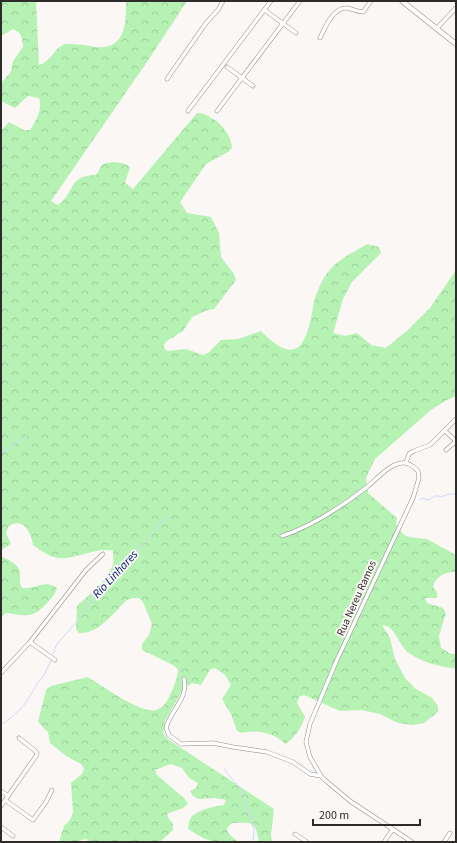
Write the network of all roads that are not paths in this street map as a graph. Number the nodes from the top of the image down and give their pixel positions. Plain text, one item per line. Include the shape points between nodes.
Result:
1 (223, 1) edge
2 (271, 1) edge
3 (300, 1) edge
4 (372, 1) edge
5 (402, 1) edge
6 (456, 8) edge
7 (266, 11) dead end
8 (454, 12) edge
9 (283, 24) junction
10 (436, 28) junction
11 (296, 34) dead end
12 (320, 38) dead end
13 (456, 44) edge
14 (227, 67) dead end
15 (242, 78) junction
16 (167, 79) dead end
17 (253, 86) dead end
18 (188, 111) dead end
19 (217, 111) dead end
20 (456, 419) edge
21 (445, 431) junction
22 (456, 441) edge
23 (446, 450) dead end
24 (406, 463) junction
25 (282, 536) dead end
26 (103, 554) dead end
27 (30, 642) junction
28 (55, 660) dead end
29 (1, 673) edge
30 (184, 679) dead end
31 (20, 738) dead end
32 (321, 776) junction
33 (52, 790) dead end
34 (1, 791) edge
35 (7, 798) junction
36 (1, 806) edge
37 (1, 827) edge
38 (393, 829) junction
39 (450, 832) dead end
40 (295, 834) dead end
41 (13, 836) dead end
42 (307, 842) edge
43 (384, 842) edge
44 (412, 842) edge
45 (444, 842) edge

1 - 16 street
2 - 18 street
3 - 9 street
4 - 12 street via 363,12 346,8 338,11
5 - 10 main road
6 - 8 street
7 - 9 street
8 - 10 street
9 - 11 street
9 - 15 street
10 - 13 main road
14 - 15 street
15 - 17 street
15 - 19 street
20 - 21 street
21 - 22 street
21 - 24 street via 430,445 409,454
22 - 23 street
24 - 25 street via 394,466 310,525
24 - 32 street, Rua Nereu Ramos via 416,468 419,474 413,498 308,727 308,753
26 - 27 street via 86,570
27 - 28 street
27 - 29 street
30 - 32 street via 184,693 166,728 169,735 178,742 213,743 267,752 293,762 310,774
31 - 35 street via 37,753
32 - 38 street, Rua Nereu Ramos via 350,801
33 - 35 street via 33,820
34 - 35 street
35 - 36 street
37 - 41 street
38 - 43 street
38 - 44 street, Rua Nereu Ramos
39 - 45 street
40 - 42 street

